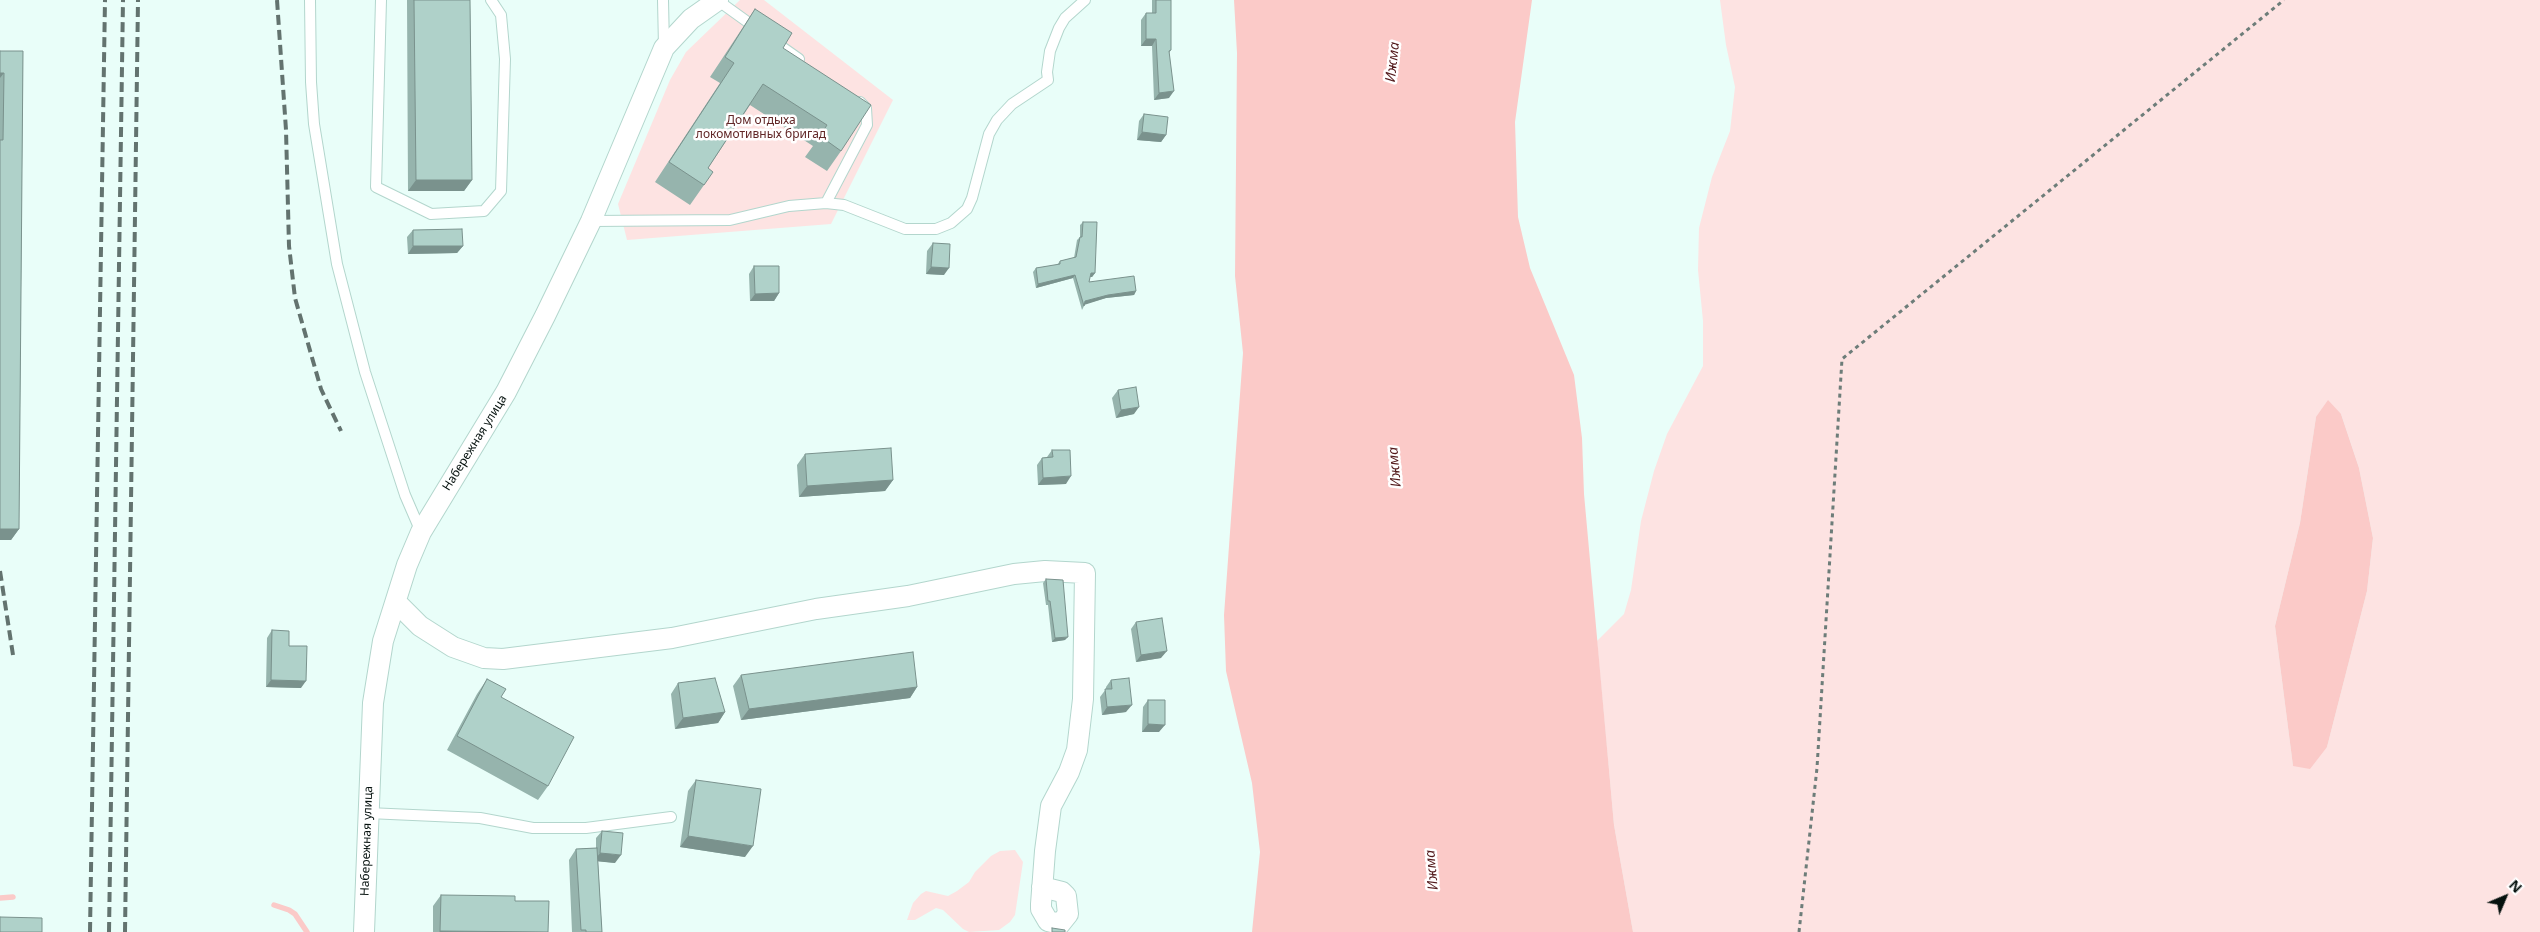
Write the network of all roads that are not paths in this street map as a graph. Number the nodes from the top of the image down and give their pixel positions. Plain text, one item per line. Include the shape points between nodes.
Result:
1 (310, 0) edge
2 (381, 0) edge
3 (491, 0) edge
4 (663, 0) edge
5 (717, 0) edge
6 (1085, 0) edge
7 (664, 48) junction
8 (805, 63) edge
9 (854, 98) edge
10 (826, 203) junction
11 (591, 221) junction
12 (421, 532) junction
13 (396, 602) junction
14 (368, 813) junction
15 (671, 817) dead end
16 (1042, 887) dead end
17 (364, 932) edge

1 - 12 lane via 310,82 314,124 337,264 368,381 405,495
2 - 3 lane via 376,187 431,214 484,211 501,191 505,59 501,15
4 - 7 lane
5 - 7 street, Набережная улица via 691,19
5 - 8 lane
6 - 10 lane via 1059,28 1050,51 1048,80 1012,104 989,134 972,198 959,217 936,228 905,229 844,206
7 - 11 street, Набережная улица
9 - 10 lane via 866,108 867,125
10 - 11 lane via 789,206 730,220
11 - 12 street, Набережная улица via 506,392
12 - 13 street, Набережная улица
13 - 14 street, Набережная улица via 383,641 375,688
13 - 16 street via 420,626 453,647 484,658 503,659 672,638 816,608 908,596 1014,574 1084,573 1080,727 1074,761 1051,806
14 - 15 lane via 480,818 533,828 586,828
14 - 17 street, Набережная улица

